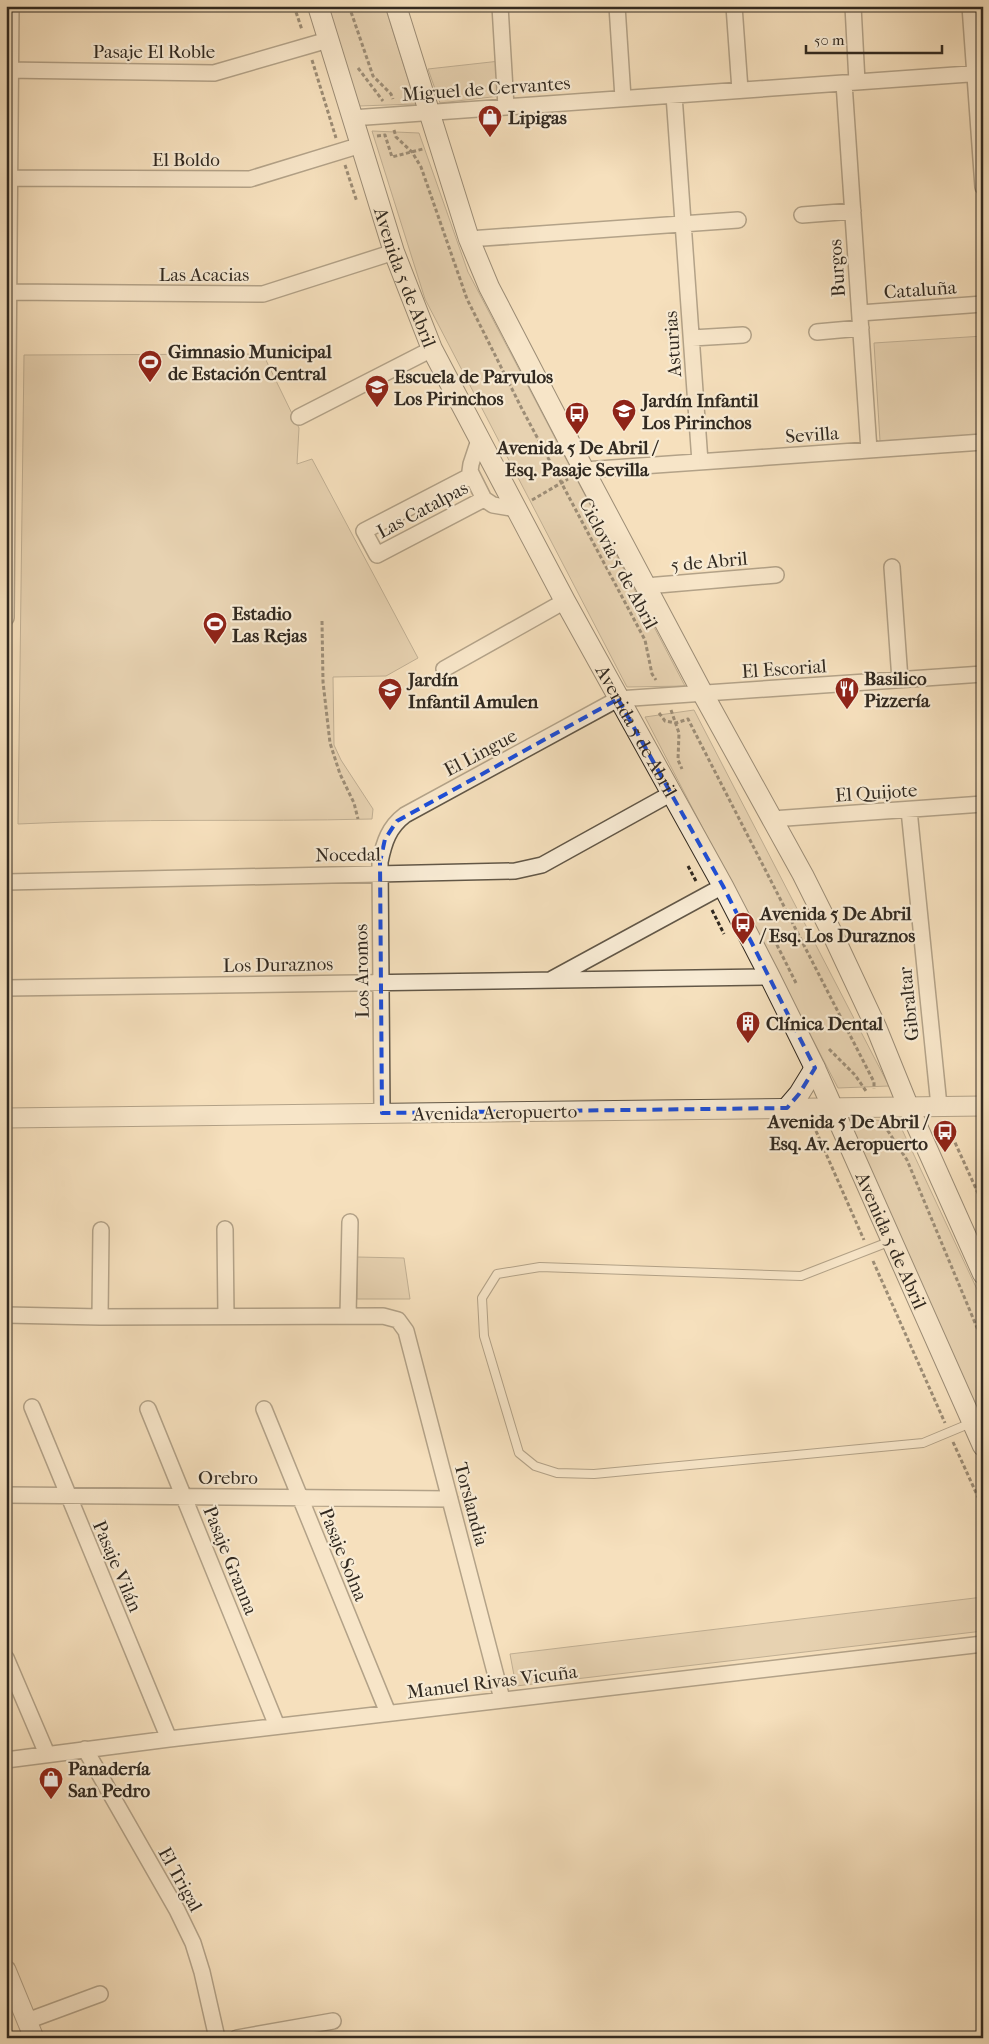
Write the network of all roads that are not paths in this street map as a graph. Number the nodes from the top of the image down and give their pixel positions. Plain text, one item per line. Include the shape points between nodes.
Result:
1 (11, 6) edge
2 (318, 6) edge
3 (396, 6) edge
4 (500, 6) edge
5 (617, 6) edge
6 (734, 6) edge
7 (853, 6) edge
8 (970, 6) edge
9 (328, 40) junction
10 (8, 70) edge
11 (979, 73) edge
12 (851, 82) junction
13 (740, 90) junction
14 (674, 95) junction
15 (623, 98) junction
16 (506, 107) junction
17 (428, 112) junction
18 (352, 118) junction
19 (360, 142) junction
20 (8, 178) edge
21 (983, 187) edge
22 (853, 211) junction
23 (802, 215) dead end
24 (738, 220) dead end
25 (683, 223) junction
26 (469, 238) junction
27 (394, 252) junction
28 (8, 292) edge
29 (983, 304) edge
30 (860, 313) junction
31 (861, 328) junction
32 (817, 332) dead end
33 (743, 334) dead end
34 (692, 338) junction
35 (432, 349) junction
36 (7, 394) edge
37 (299, 417) dead end
38 (479, 440) junction
39 (983, 442) edge
40 (869, 450) junction
41 (700, 462) junction
42 (584, 470) junction
43 (472, 475) junction
44 (484, 499) junction
45 (516, 509) junction
46 (892, 567) dead end
47 (776, 575) dead end
48 (646, 586) junction
49 (565, 601) junction
50 (6, 618) edge
51 (444, 669) dead end
52 (983, 674) edge
53 (900, 680) junction
54 (703, 694) junction
55 (618, 699) junction
56 (672, 793) junction
57 (983, 804) edge
58 (909, 810) junction
59 (772, 819) junction
60 (390, 829) joint
61 (379, 874) junction
62 (6, 882) edge
63 (723, 886) junction
64 (770, 977) junction
65 (551, 980) junction
66 (381, 983) junction
67 (6, 988) edge
68 (815, 1068) junction
69 (908, 1106) junction
70 (939, 1106) junction
71 (983, 1106) edge
72 (832, 1107) junction
73 (787, 1108) junction
74 (382, 1113) junction
75 (6, 1118) edge
76 (350, 1222) dead end
77 (225, 1229) dead end
78 (101, 1230) dead end
79 (891, 1241) junction
80 (983, 1274) edge
81 (6, 1315) edge
82 (100, 1316) junction
83 (226, 1316) junction
84 (348, 1316) junction
85 (32, 1407) dead end
86 (148, 1409) dead end
87 (264, 1409) dead end
88 (972, 1422) junction
89 (983, 1446) edge
90 (6, 1495) edge
91 (67, 1496) junction
92 (183, 1496) junction
93 (300, 1497) junction
94 (450, 1499) junction
95 (983, 1644) edge
96 (6, 1658) edge
97 (502, 1699) junction
98 (388, 1713) junction
99 (277, 1726) junction
100 (169, 1739) junction
101 (85, 1749) junction
102 (47, 1754) junction
103 (6, 1760) edge
104 (6, 1970) edge
105 (100, 1994) dead end
106 (333, 2021) dead end
107 (30, 2030) edge
108 (217, 2038) edge
109 (237, 2038) edge

1 - 10 street
2 - 9 main road, Avenida 5 de Abril
3 - 17 main road
4 - 16 street
5 - 15 street
6 - 13 street
7 - 12 street, Burgos
8 - 11 street
9 - 10 street, Pasaje El Roble via 214,73
9 - 18 main road, Avenida 5 de Abril
10 - 20 street
11 - 12 street, Miguel de Cervantes
11 - 21 street
12 - 13 street, Miguel de Cervantes
12 - 22 street, Burgos
13 - 14 street, Miguel de Cervantes
14 - 15 street, Miguel de Cervantes
14 - 25 street, Asturias
15 - 16 street, Miguel de Cervantes
16 - 17 street, Miguel de Cervantes
17 - 18 street, Miguel de Cervantes
17 - 26 main road
18 - 19 main road, Avenida 5 de Abril
19 - 20 street, El Boldo via 250,180
19 - 27 main road, Avenida 5 de Abril
20 - 28 street
22 - 23 street
22 - 30 street, Burgos
24 - 25 street
25 - 26 street
25 - 34 street, Asturias
26 - 42 main road via 499,308
27 - 28 street, Las Acacias via 263,294
27 - 35 main road, Avenida 5 de Abril
28 - 36 street
29 - 30 street, Cataluña
30 - 31 street, Burgos
31 - 32 street
31 - 40 street, Burgos
33 - 34 street
34 - 41 street, Asturias
35 - 37 street
35 - 38 main road, Avenida 5 de Abril
36 - 50 street
38 - 43 street, Las Catalpas via 471,464
38 - 45 main road, Avenida 5 de Abril
39 - 40 street, Sevilla
40 - 41 street, Sevilla
41 - 42 street, Sevilla
42 - 48 main road
43 - 44 street, Las Catalpas
43 - 44 street, Las Catalpas via 364,531 377,555
44 - 45 street, Las Catalpas via 493,505
45 - 49 main road, Avenida 5 de Abril
46 - 53 street
47 - 48 street, 5 de Abril
48 - 54 main road
49 - 51 street
49 - 55 main road, Avenida 5 de Abril
52 - 53 street, El Escorial
53 - 54 street, El Escorial
54 - 55 street, El Escorial
54 - 59 main road
55 - 56 main road, Avenida 5 de Abril
55 - 60 street, El Lingue via 405,815
56 - 61 street, Nocedal via 528,869
56 - 63 main road, Avenida 5 de Abril
57 - 58 street, El Quijote
58 - 59 street, El Quijote
58 - 70 street, Gibraltar
59 - 69 main road via 855,980
60 - 61 street, Los Aromos via 382,850
61 - 62 street, Nocedal
61 - 66 street, Los Aromos
63 - 64 main road, Avenida 5 de Abril
63 - 65 street, Los Duraznos
64 - 65 street, Los Duraznos
64 - 68 main road, Avenida 5 de Abril
65 - 66 street, Los Duraznos
66 - 67 street, Los Duraznos
66 - 74 street, Los Aromos
68 - 72 main road, Avenida 5 de Abril
68 - 73 main road via 800,1094
69 - 70 street, Avenida Aeropuerto
69 - 72 street, Avenida Aeropuerto
69 - 80 main road
70 - 71 street, Avenida Aeropuerto
72 - 73 street, Avenida Aeropuerto
72 - 79 main road, Avenida 5 de Abril
73 - 74 street, Avenida Aeropuerto
74 - 75 street, Avenida Aeropuerto
76 - 84 street
77 - 83 street
78 - 82 street
79 - 88 main road, Avenida 5 de Abril
79 - 88 lane via 801,1276 540,1267 497,1274 482,1298 484,1336 519,1452 535,1466 557,1474 594,1474 923,1443
81 - 82 street
82 - 83 street
83 - 84 street
84 - 94 street, Torslandia via 391,1317 398,1320 406,1331
85 - 91 street, Pasaje Vilán
86 - 92 street, Pasaje Granna
87 - 93 street, Pasaje Solna
88 - 89 main road, Avenida 5 de Abril
90 - 91 street, Orebro
91 - 92 street, Orebro
91 - 100 street, Pasaje Vilán
92 - 93 street, Orebro
92 - 99 street, Pasaje Granna
93 - 94 street, Orebro
93 - 98 street, Pasaje Solna
94 - 97 street, Torslandia
95 - 97 street, Manuel Rivas Vicuña
96 - 102 street
97 - 98 street, Manuel Rivas Vicuña
98 - 99 street, Manuel Rivas Vicuña
99 - 100 street, Manuel Rivas Vicuña
100 - 101 street, Manuel Rivas Vicuña
101 - 102 street, Manuel Rivas Vicuña
101 - 108 street, El Trigal via 193,1943
102 - 103 street, Manuel Rivas Vicuña
104 - 107 street
105 - 107 street
106 - 109 street

